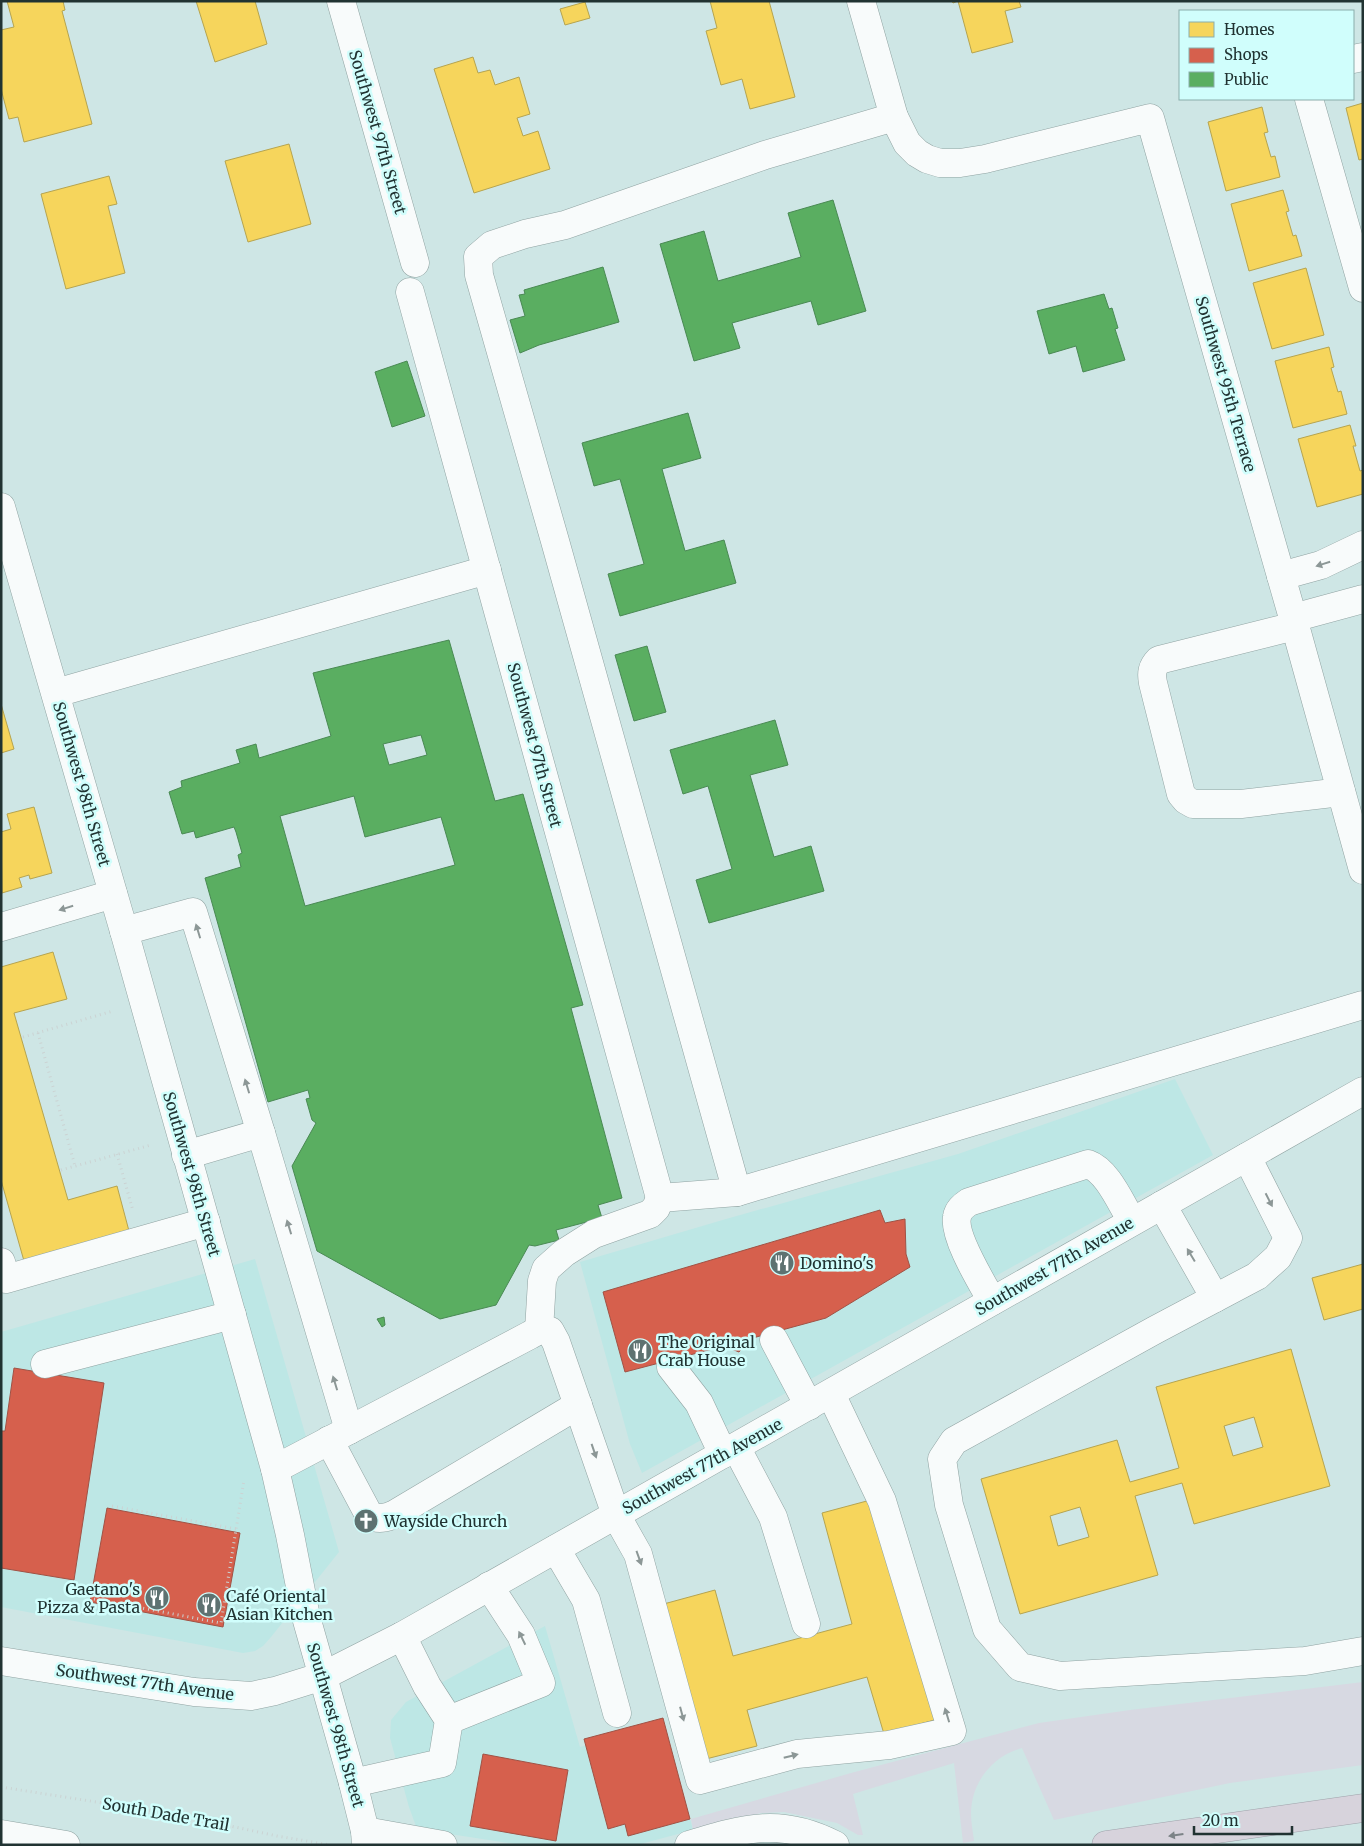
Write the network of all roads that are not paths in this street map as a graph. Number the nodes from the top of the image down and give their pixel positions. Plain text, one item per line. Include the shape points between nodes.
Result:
1 (341, 1) edge
2 (862, 1) edge
3 (1309, 100) edge
4 (894, 117) junction
5 (415, 263) dead end
6 (1363, 288) edge
7 (410, 292) dead end
8 (1, 507) edge
9 (1363, 546) edge
10 (487, 570) junction
11 (1281, 576) junction
12 (12, 583) edge
13 (1363, 599) edge
14 (1294, 622) junction
15 (56, 693) junction
16 (1341, 792) junction
17 (1363, 870) edge
18 (113, 894) junction
19 (1, 927) edge
20 (124, 930) junction
21 (1363, 1005) edge
22 (1363, 1091) edge
23 (261, 1133) junction
24 (186, 1154) junction
25 (1247, 1157) junction
26 (737, 1192) junction
27 (660, 1198) junction
28 (1162, 1205) junction
29 (1132, 1221) junction
30 (206, 1222) junction
31 (1, 1262) edge
32 (1215, 1298) junction
33 (992, 1301) junction
34 (232, 1315) junction
35 (539, 1330) junction
36 (774, 1340) dead end
37 (45, 1364) dead end
38 (671, 1367) dead end
39 (820, 1400) junction
40 (578, 1405) junction
41 (339, 1435) junction
42 (729, 1451) junction
43 (274, 1469) junction
44 (616, 1515) junction
45 (556, 1549) junction
46 (489, 1586) junction
47 (806, 1624) dead end
48 (402, 1636) junction
49 (1363, 1651) edge
50 (1, 1661) edge
51 (323, 1676) junction
52 (617, 1713) dead end
53 (449, 1720) junction
54 (353, 1783) junction
55 (1363, 1808) edge
56 (1, 1834) edge
57 (366, 1838) edge
58 (66, 1845) edge
59 (443, 1845) edge
60 (689, 1845) edge
61 (835, 1845) edge
62 (1106, 1845) edge

1 - 5 street, Southwest 97th Street
2 - 4 street
3 - 6 street
4 - 11 street, Southwest 95th Terrace via 907,142 917,153 946,163 985,159 1150,118
4 - 26 street via 765,155 565,225 492,245 478,257 479,275
7 - 10 street, Southwest 97th Street
8 - 12 street, Southwest 98th Street
9 -> 11 street via 1326,563
10 - 15 street
10 - 27 street, Southwest 97th Street
11 - 14 street, Southwest 95th Terrace
12 - 15 street, Southwest 98th Street
13 - 14 street
14 - 16 street, Southwest 95th Terrace
14 - 16 street via 1159,660 1154,666 1153,683 1181,794 1194,804 1241,804
15 - 18 street, Southwest 98th Street
16 - 17 street, Southwest 95th Terrace
18 -> 19 street
18 - 20 street, Southwest 98th Street
23 -> 20 street via 193,912
20 - 24 street, Southwest 98th Street
21 - 26 street
22 - 25 street, Southwest 77th Avenue
23 - 24 street
41 -> 23 street
24 - 30 street, Southwest 98th Street
25 - 28 street, Southwest 77th Avenue
25 -> 32 street via 1288,1238 1278,1257 1257,1276
26 - 27 street
27 - 35 street via 650,1214 594,1234 546,1269 542,1281
28 - 29 street, Southwest 77th Avenue
32 -> 28 street
29 - 33 street, Southwest 77th Avenue
29 - 33 street via 1103,1174 1088,1164 969,1202 956,1218 958,1236
30 - 31 street via 6,1279
30 - 34 street, Southwest 98th Street
32 - 49 street via 954,1441 942,1459 949,1505 987,1629 1020,1667 1060,1676 1305,1661
33 - 39 street, Southwest 77th Avenue
34 - 37 street
34 - 43 street, Southwest 98th Street
35 - 40 street via 550,1330
35 - 41 street
36 - 39 street
38 - 42 street via 699,1403
39 - 42 street, Southwest 77th Avenue
44 -> 39 street via 638,1554 700,1780 797,1754 889,1745 952,1731 882,1501
40 - 41 street via 384,1518 369,1515
40 -> 44 street
41 - 43 street
42 - 44 street, Southwest 77th Avenue
42 - 47 street via 772,1518
43 - 51 street, Southwest 98th Street via 306,1617
44 - 45 street, Southwest 77th Avenue
45 - 46 street, Southwest 77th Avenue
45 - 52 street via 586,1600
46 - 48 street, Southwest 77th Avenue
53 -> 46 street via 541,1683 521,1635
48 - 51 street, Southwest 77th Avenue
48 - 53 street via 427,1686
50 - 51 street, Southwest 77th Avenue via 228,1695 251,1696
51 - 54 street, Southwest 98th Street
53 - 54 street via 442,1763
54 - 57 street, Southwest 98th Street
55 -> 62 highway
56 - 58 street
57 - 59 street
60 - 61 street via 754,1827 786,1827 810,1833

